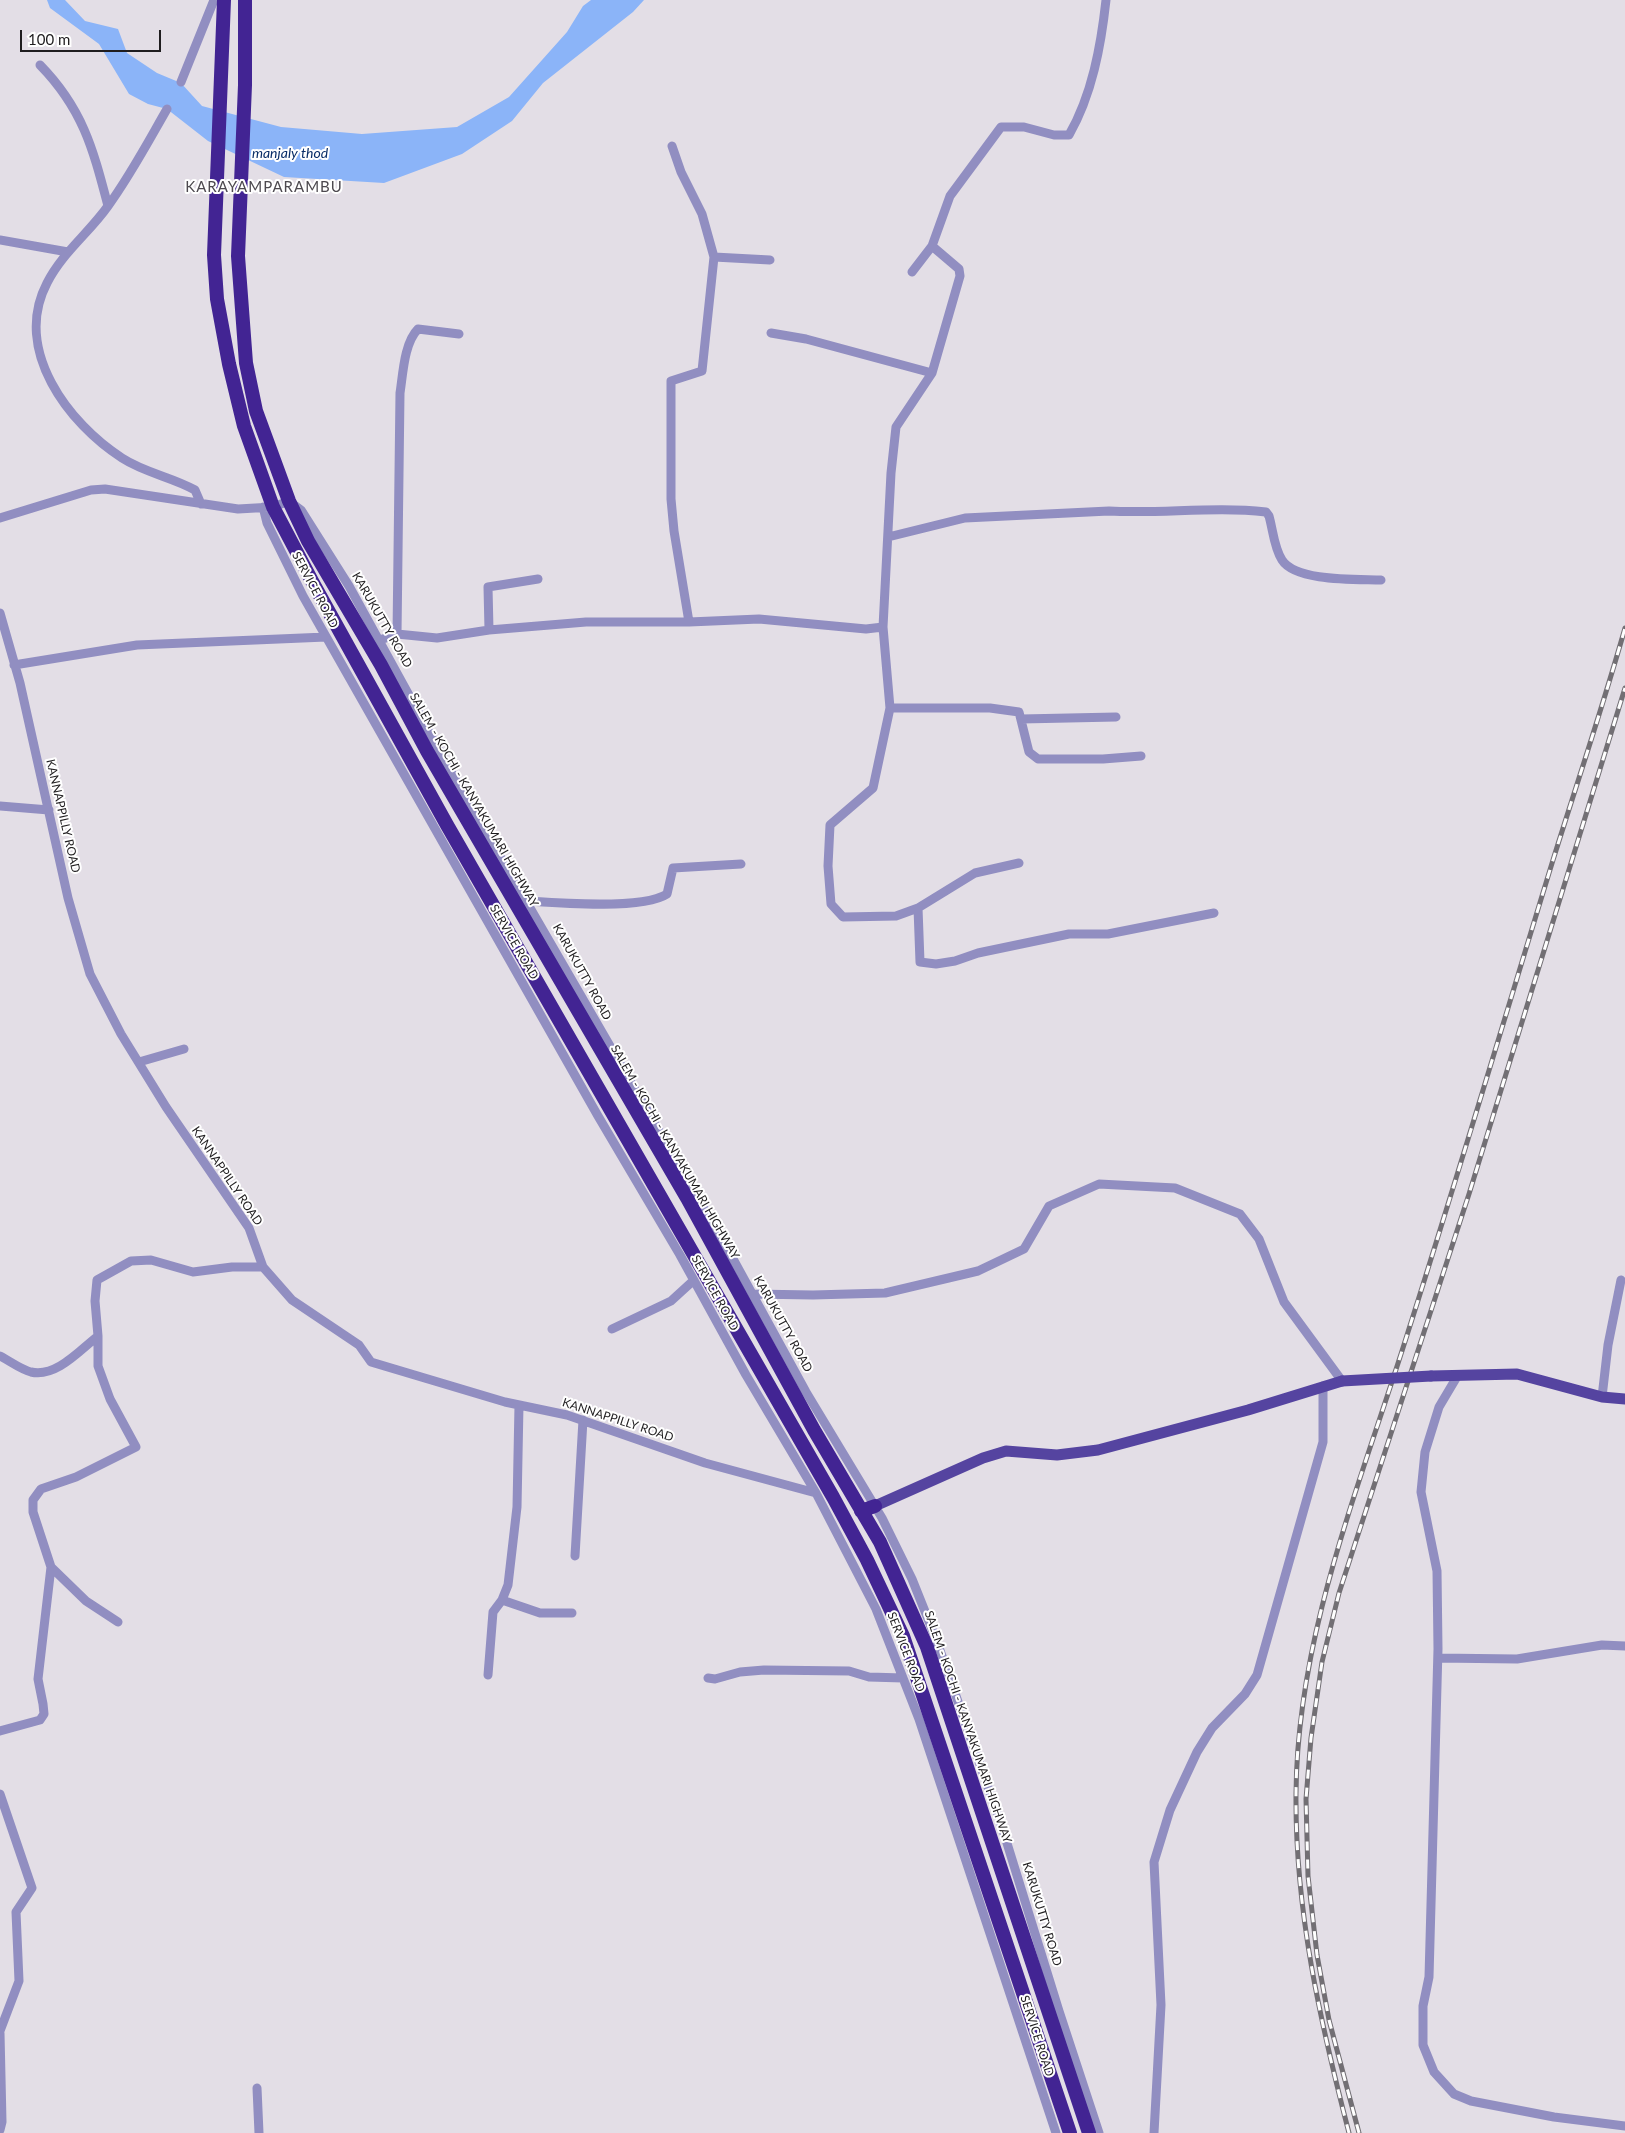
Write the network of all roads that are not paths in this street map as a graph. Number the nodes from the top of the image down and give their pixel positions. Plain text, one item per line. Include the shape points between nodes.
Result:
1 (214, 0) edge
2 (224, 0) edge
3 (245, 0) edge
4 (1106, 0) edge
5 (40, 64) dead end
6 (181, 82) dead end
7 (167, 109) dead end
8 (672, 146) dead end
9 (108, 206) junction
10 (0, 240) edge
11 (932, 246) junction
12 (68, 252) junction
13 (714, 258) junction
14 (770, 260) dead end
15 (912, 272) dead end
16 (771, 333) dead end
17 (459, 334) dead end
18 (932, 373) junction
19 (289, 501) junction
20 (201, 504) junction
21 (268, 506) junction
22 (0, 518) edge
23 (888, 537) junction
24 (538, 579) dead end
25 (1382, 580) dead end
26 (0, 613) edge
27 (689, 622) junction
28 (883, 627) junction
29 (490, 630) junction
30 (397, 634) junction
31 (326, 636) junction
32 (380, 640) junction
33 (14, 665) junction
34 (890, 708) junction
35 (1116, 717) dead end
36 (1021, 719) junction
37 (1141, 756) dead end
38 (0, 806) edge
39 (49, 810) junction
40 (1019, 863) dead end
41 (741, 864) dead end
42 (528, 901) junction
43 (918, 908) junction
44 (1214, 912) dead end
45 (184, 1049) dead end
46 (138, 1062) junction
47 (263, 1267) junction
48 (694, 1280) junction
49 (1621, 1280) dead end
50 (752, 1294) junction
51 (612, 1328) dead end
52 (98, 1336) junction
53 (0, 1356) edge
54 (1458, 1375) junction
55 (1342, 1380) junction
56 (1323, 1386) junction
57 (1602, 1397) junction
58 (1625, 1399) edge
59 (519, 1405) junction
60 (583, 1420) junction
61 (816, 1493) junction
62 (833, 1497) junction
63 (868, 1509) junction
64 (575, 1556) dead end
65 (51, 1567) junction
66 (502, 1600) junction
67 (572, 1613) dead end
68 (118, 1622) dead end
69 (1625, 1646) edge
70 (1438, 1658) junction
71 (488, 1675) dead end
72 (708, 1678) dead end
73 (903, 1678) junction
74 (0, 1731) edge
75 (0, 1794) edge
76 (0, 2032) edge
77 (257, 2088) dead end
78 (1625, 2126) edge
79 (0, 2130) edge
80 (259, 2133) edge
81 (1056, 2133) edge
82 (1070, 2133) edge
83 (1089, 2133) edge
84 (1100, 2133) edge
85 (1154, 2133) edge

1 - 6 street
2 - 21 highway via 214,256 217,300 244,426
3 - 19 highway, SALEM - KOCHI - KANYAKUMARI HIGHWAY via 238,256 246,363 256,411
4 - 11 street via 1100,48 1077,121 1068,135 1054,135 1024,126 1002,128 950,196
5 - 9 street via 60,87 84,127
7 - 9 street
8 - 13 street via 702,214
9 - 12 street
10 - 12 street
11 - 15 street
11 - 18 street via 959,269 960,276
12 - 20 street via 46,284 38,320 38,342 56,391 75,418 111,450 148,472 197,492
13 - 14 street
13 - 27 street via 702,371 672,381 674,531
16 - 18 street via 806,339
17 - 30 street via 418,329 407,354 400,393
18 - 23 street via 896,427 890,472
19 - 21 street
19 - 32 street, KARUKUTTY ROAD via 301,510
19 - 63 highway, SALEM - KOCHI - KANYAKUMARI HIGHWAY via 308,541 382,665 427,751 687,1198 805,1413
20 - 21 street via 238,509
20 - 22 street via 118,490 91,490
21 - 31 street, SERVICE ROAD via 267,523
21 - 62 highway
23 - 25 street via 964,518 1241,509 1266,512 1282,561 1292,568 1308,575
23 - 28 street
24 - 29 street via 488,587
26 - 33 street, KANNAPPILLY ROAD
27 - 28 street via 759,619 866,629
27 - 29 street via 586,622
28 - 34 street
29 - 30 street via 437,638
30 - 32 street
31 - 33 street via 137,646
31 - 48 street, SERVICE ROAD
32 - 42 street, KARUKUTTY ROAD via 449,768
33 - 39 street, KANNAPPILLY ROAD
34 - 36 street via 990,708 1020,712
34 - 43 street via 873,788 830,825 830,904 843,917 896,916
35 - 36 street
36 - 37 street via 1029,752 1038,759
38 - 39 street
39 - 46 street, KANNAPPILLY ROAD via 68,898 90,974
40 - 43 street via 975,873
41 - 42 street via 673,868 666,894 642,900 578,906
42 - 50 street, KARUKUTTY ROAD
43 - 44 street via 920,962 936,964 1068,934 1108,934
45 - 46 street
46 - 47 street, KANNAPPILLY ROAD via 249,1228
47 - 52 street via 192,1272 151,1260 131,1261 97,1280
47 - 59 street, KANNAPPILLY ROAD via 292,1300 359,1345 371,1362
48 - 51 street via 671,1301
48 - 61 street, SERVICE ROAD
49 - 57 street
50 - 55 street via 885,1293 978,1271 1024,1249 1049,1206 1099,1184 1175,1188 1240,1214 1259,1239 1284,1302
50 - 63 street, KARUKUTTY ROAD
52 - 53 street via 50,1371 32,1372
52 - 65 street via 98,1366 110,1400 136,1447 41,1489 33,1500 33,1512
54 - 55 main road, bridge
54 - 57 main road via 1517,1374
54 - 70 street via 1439,1407 1425,1452 1422,1492 1437,1571
55 - 56 main road
56 - 63 main road via 1248,1410 1098,1450 1057,1455 1006,1451
56 - 85 street via 1323,1442 1257,1675 1245,1694 1212,1728 1198,1752 1170,1810 1154,1862 1161,2005
57 - 58 main road
59 - 60 street, KANNAPPILLY ROAD
59 - 66 street via 517,1507 508,1585
60 - 61 street, KANNAPPILLY ROAD via 705,1463
60 - 64 street
61 - 62 highway
61 - 73 street, SERVICE ROAD via 876,1609
62 - 82 highway via 903,1636
63 - 83 highway, SALEM - KOCHI - KANYAKUMARI HIGHWAY via 928,1647
63 - 84 street, KARUKUTTY ROAD via 912,1579 936,1639 1016,1869
65 - 68 street via 86,1601
65 - 74 street via 38,1679 44,1714 40,1720
66 - 67 street via 540,1613
66 - 71 street via 493,1612
69 - 70 street via 1602,1645 1517,1659
70 - 78 street via 1429,1977 1423,2006 1423,2045 1434,2072 1454,2094 1471,2101
72 - 73 street via 764,1670 849,1671 870,1677
73 - 81 street, SERVICE ROAD
75 - 76 street via 32,1888 16,1912 19,1981
76 - 79 street
77 - 80 street

